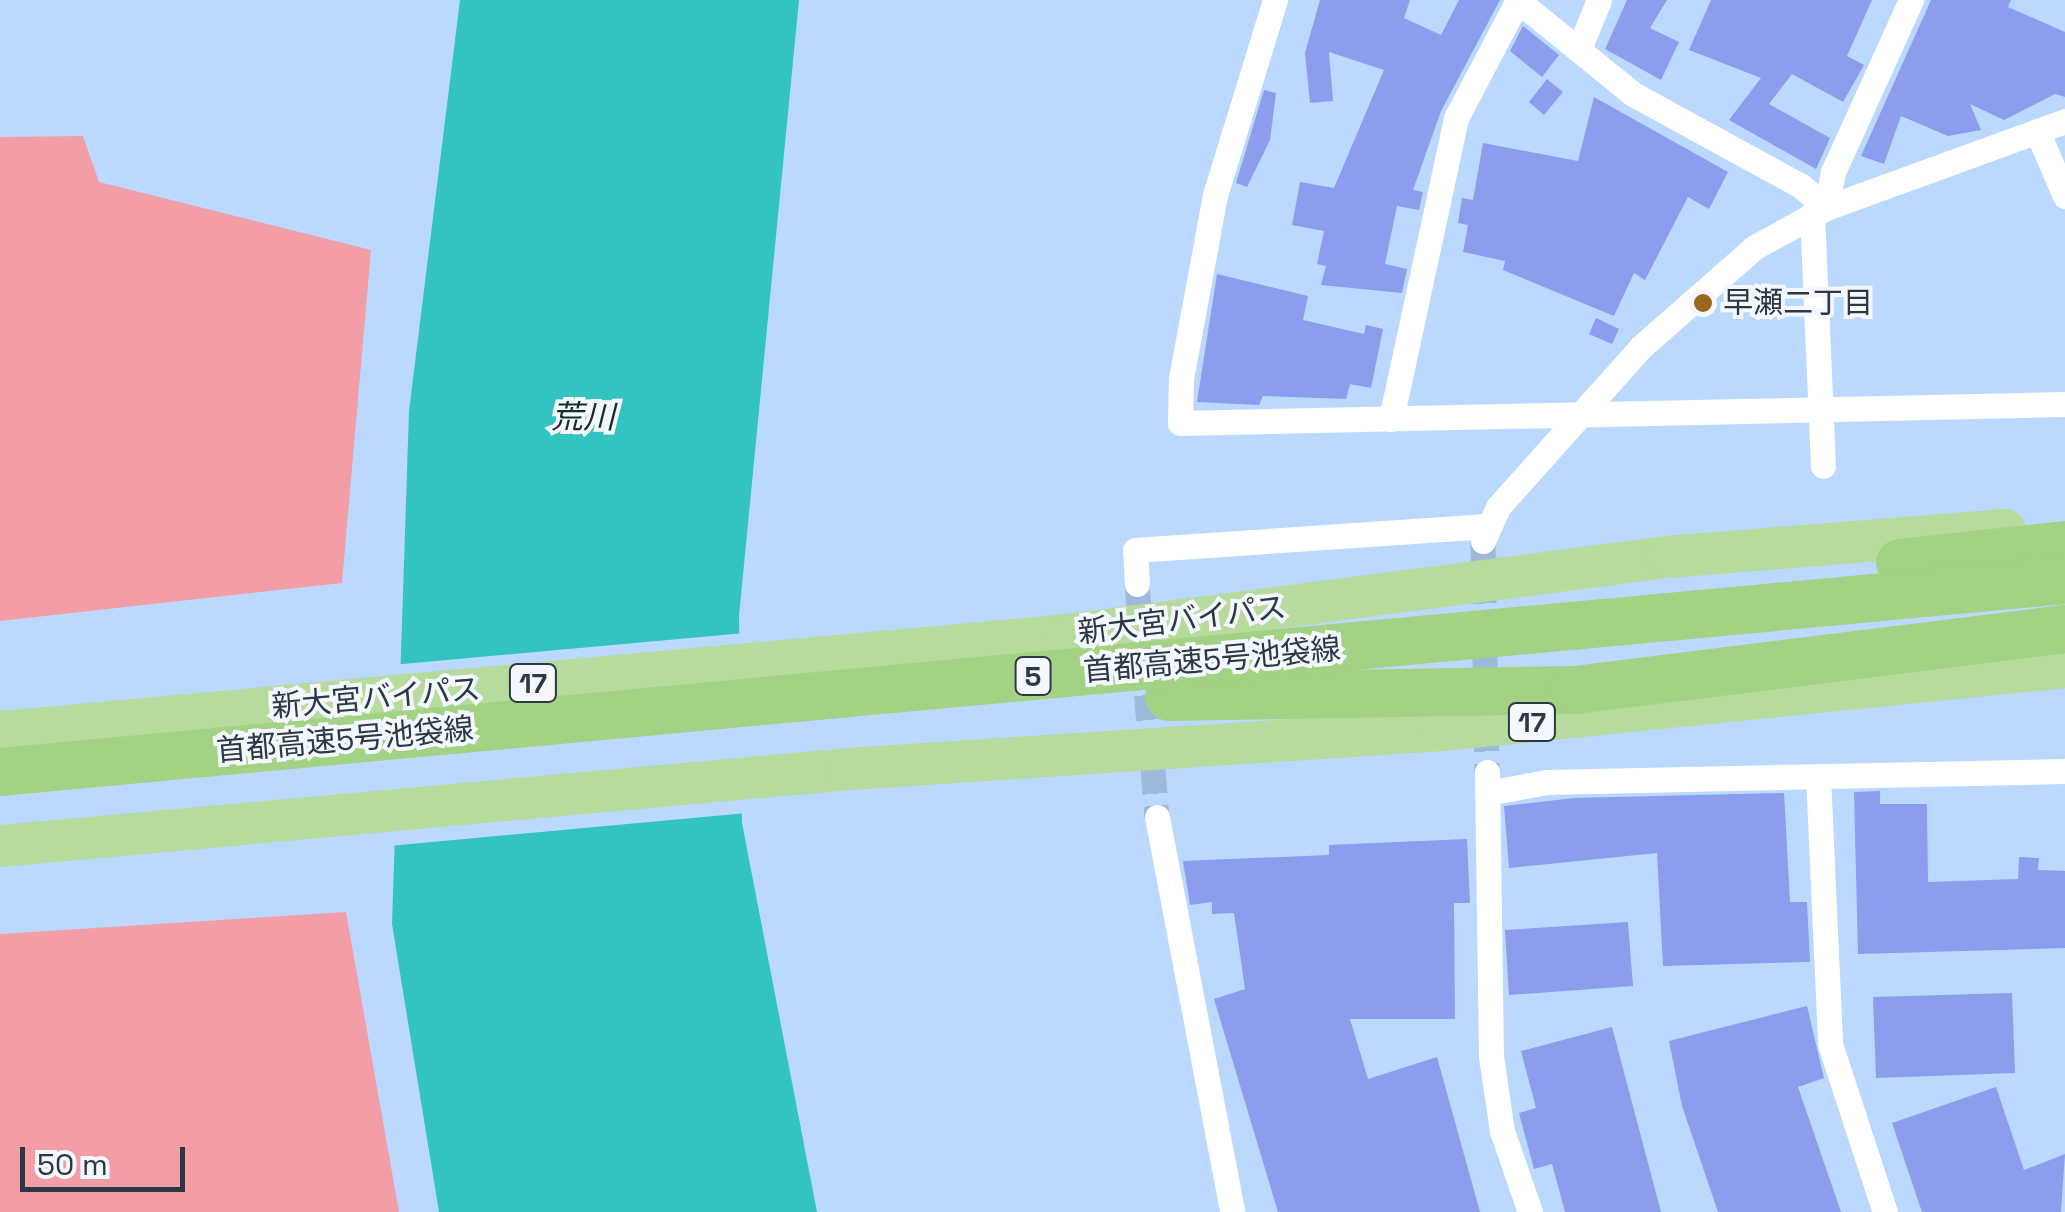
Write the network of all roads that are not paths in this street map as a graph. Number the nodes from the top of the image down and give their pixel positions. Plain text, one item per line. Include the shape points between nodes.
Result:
1 (1274, 0) edge
2 (1518, 0) edge
3 (1599, 0) edge
4 (1911, 0) edge
5 (1578, 49) junction
6 (2065, 122) edge
7 (2037, 132) junction
8 (2065, 196) edge
9 (1819, 211) junction
10 (2065, 404) edge
11 (1820, 410) junction
12 (1582, 414) junction
13 (1390, 419) junction
14 (1822, 466) dead end
15 (2065, 526) edge
16 (2065, 544) edge
17 (2065, 580) edge
18 (1137, 584) tunnel mouth
19 (2065, 613) edge
20 (2065, 628) edge
21 (2065, 667) edge
22 (1166, 681) junction
23 (0, 732) edge
24 (2065, 771) edge
25 (0, 772) edge
26 (1818, 776) junction
27 (0, 804) edge
28 (1157, 817) tunnel mouth
29 (0, 846) edge
30 (1232, 1212) edge
31 (1530, 1212) edge
32 (1885, 1212) edge

1 - 13 street via 1215,196 1181,378 1180,422
2 - 5 street
2 - 13 street via 1456,118
3 - 5 street
4 - 9 street
5 - 9 street via 1633,94 1801,186
6 - 7 street
7 - 8 street
7 - 9 street
9 - 11 street
9 - 12 street via 1693,295
10 - 11 street
11 - 12 street
11 - 14 street
12 - 13 street
12 - 18 street via 1485,533 1135,550
15 - 23 highway, 新大宮バイパス / 17 via 1667,557 1067,635
16 - 22 highway via 1560,602
17 - 22 highway, 首都高速5号池袋線 / 5
19 - 22 highway, 首都高速5号池袋線 / 5
20 - 22 highway via 1575,690
21 - 29 highway, 17 via 1443,730 997,759
22 - 25 highway, 首都高速5号池袋線 / 5
22 - 27 highway, 首都高速5号池袋線 / 5
24 - 26 street
26 - 31 street via 1487,782 1491,1056 1502,1130
26 - 32 street via 1830,1044
28 - 30 street

